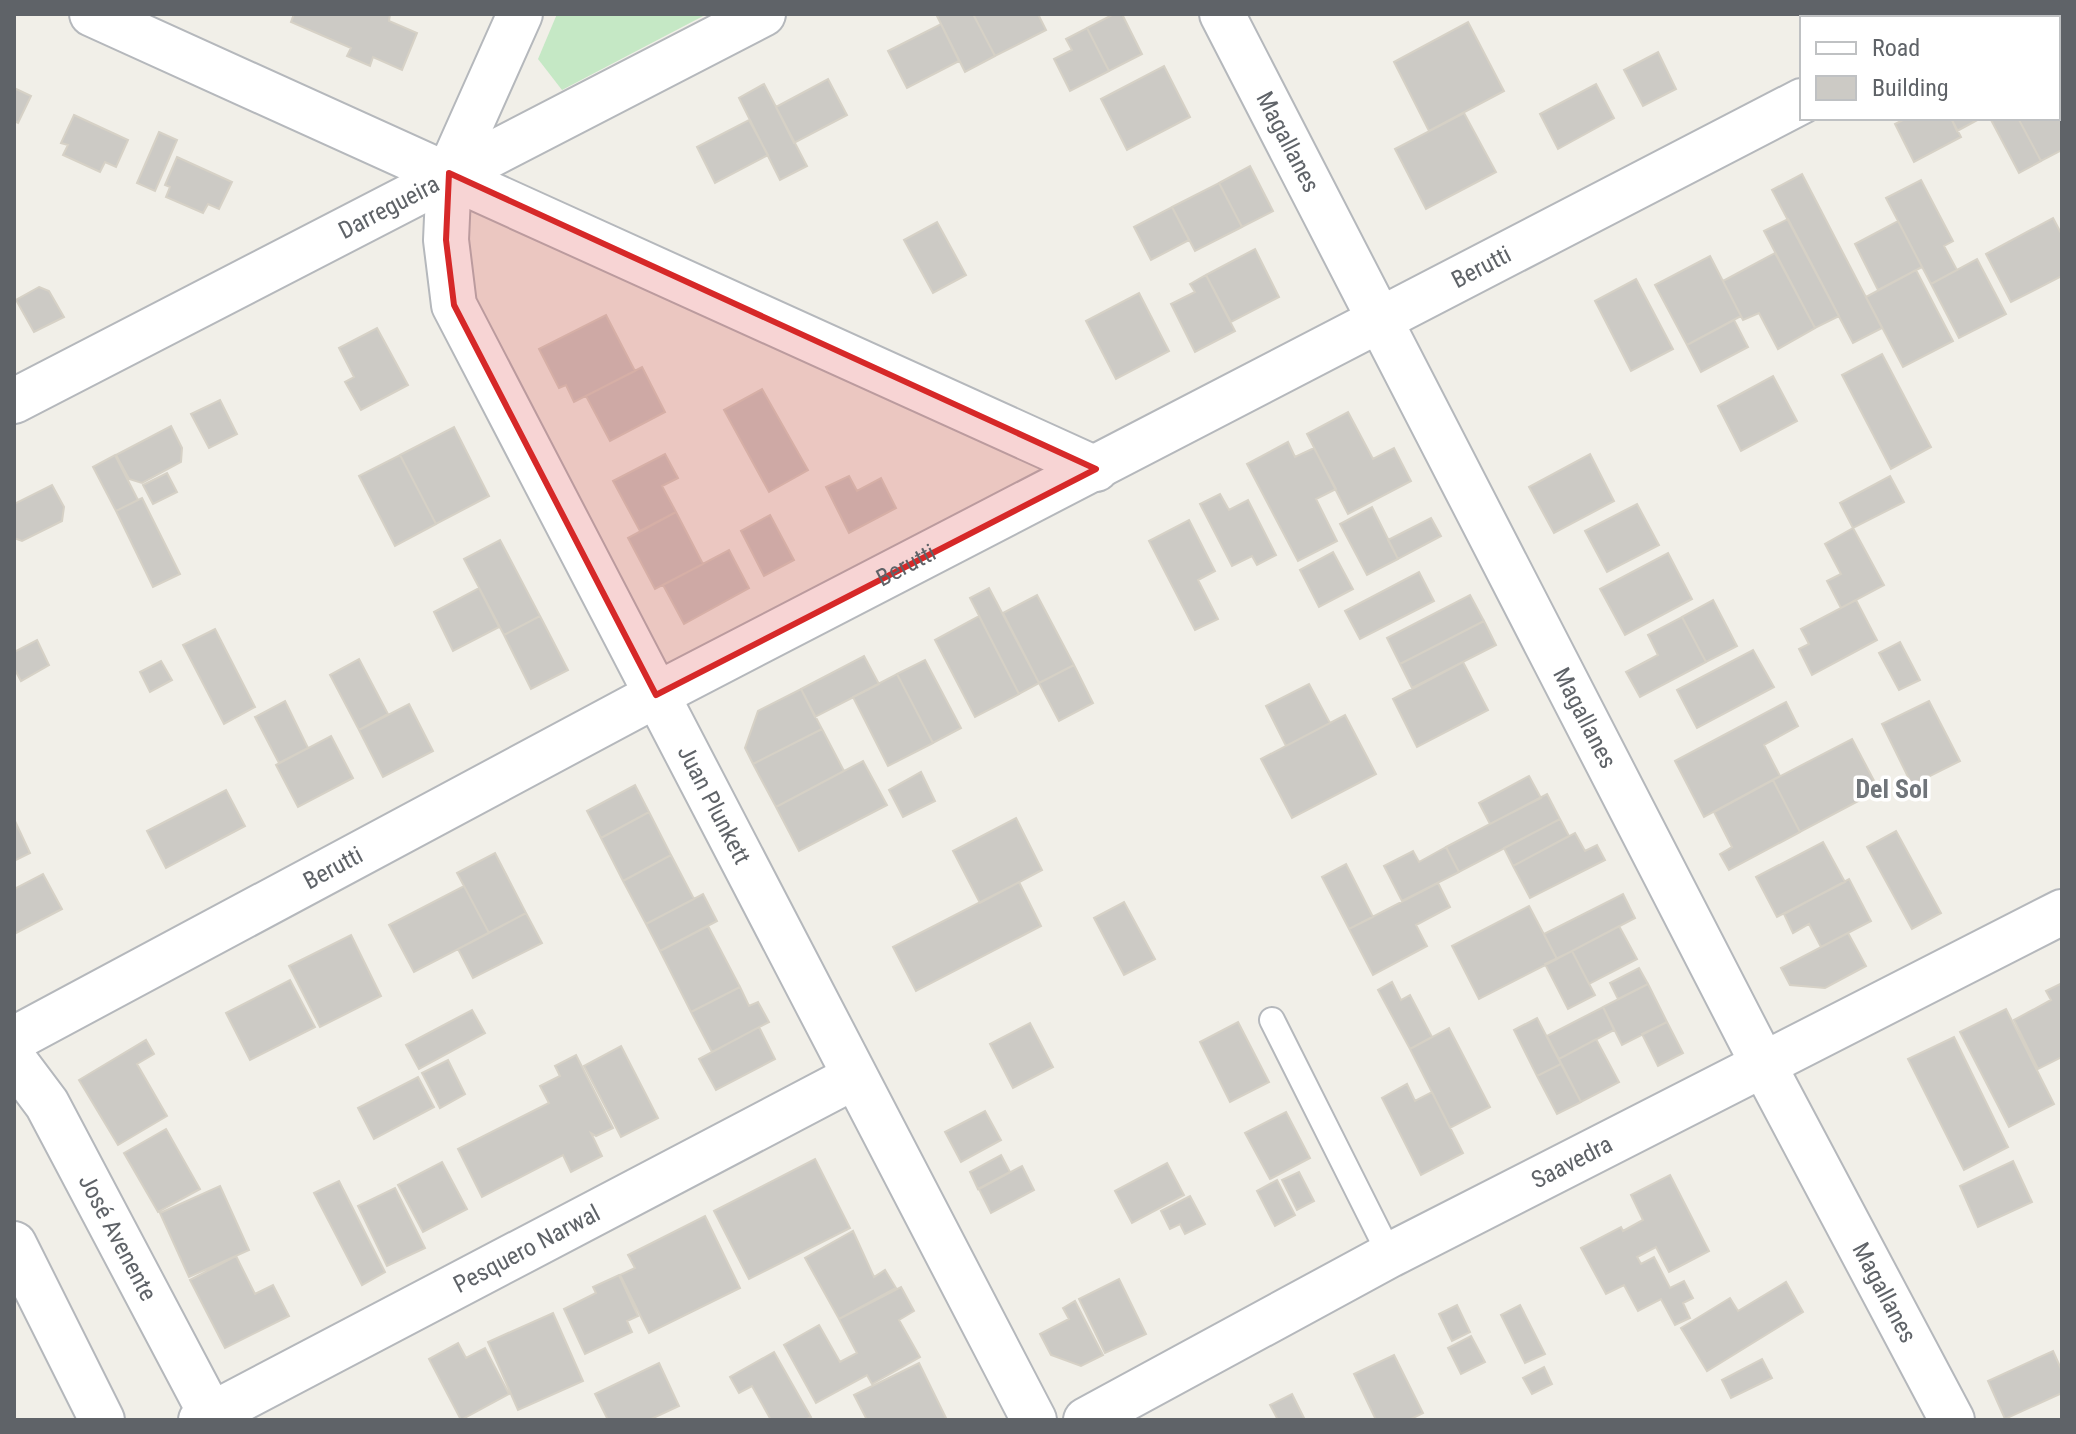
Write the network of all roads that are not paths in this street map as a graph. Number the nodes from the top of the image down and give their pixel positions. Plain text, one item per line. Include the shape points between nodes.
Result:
1 (92, 14) edge
2 (520, 14) edge
3 (763, 14) edge
4 (1222, 14) edge
5 (1800, 102) edge
6 (449, 173) junction
7 (1381, 321) junction
8 (14, 401) edge
9 (1096, 469) junction
10 (656, 695) junction
11 (2062, 912) edge
12 (1272, 1020) dead end
13 (14, 1039) edge
14 (14, 1060) edge
15 (1763, 1064) junction
16 (854, 1077) junction
17 (14, 1244) edge
18 (1390, 1255) junction
19 (209, 1418) edge
20 (102, 1420) edge
21 (1034, 1420) edge
22 (1086, 1420) edge
23 (1952, 1420) edge

1 - 6 street
2 - 6 street
3 - 6 street, Darregueira
4 - 7 street, Magallanes
5 - 7 street, Berutti
6 - 8 street, Darregueira
6 - 9 street
6 - 10 street, Juan Plunkett via 446,240 454,305
7 - 9 street, Berutti
7 - 15 street, Magallanes
9 - 10 street, Berutti
10 - 13 street, Berutti
10 - 16 street, Juan Plunkett
11 - 15 street, Saavedra
12 - 18 lane
14 - 19 street, José Avenente via 47,1104
15 - 18 street, Saavedra
15 - 23 street, Magallanes
16 - 19 street, Pesquero Narwal
16 - 21 street, Juan Plunkett
17 - 20 street
18 - 22 street, Saavedra

